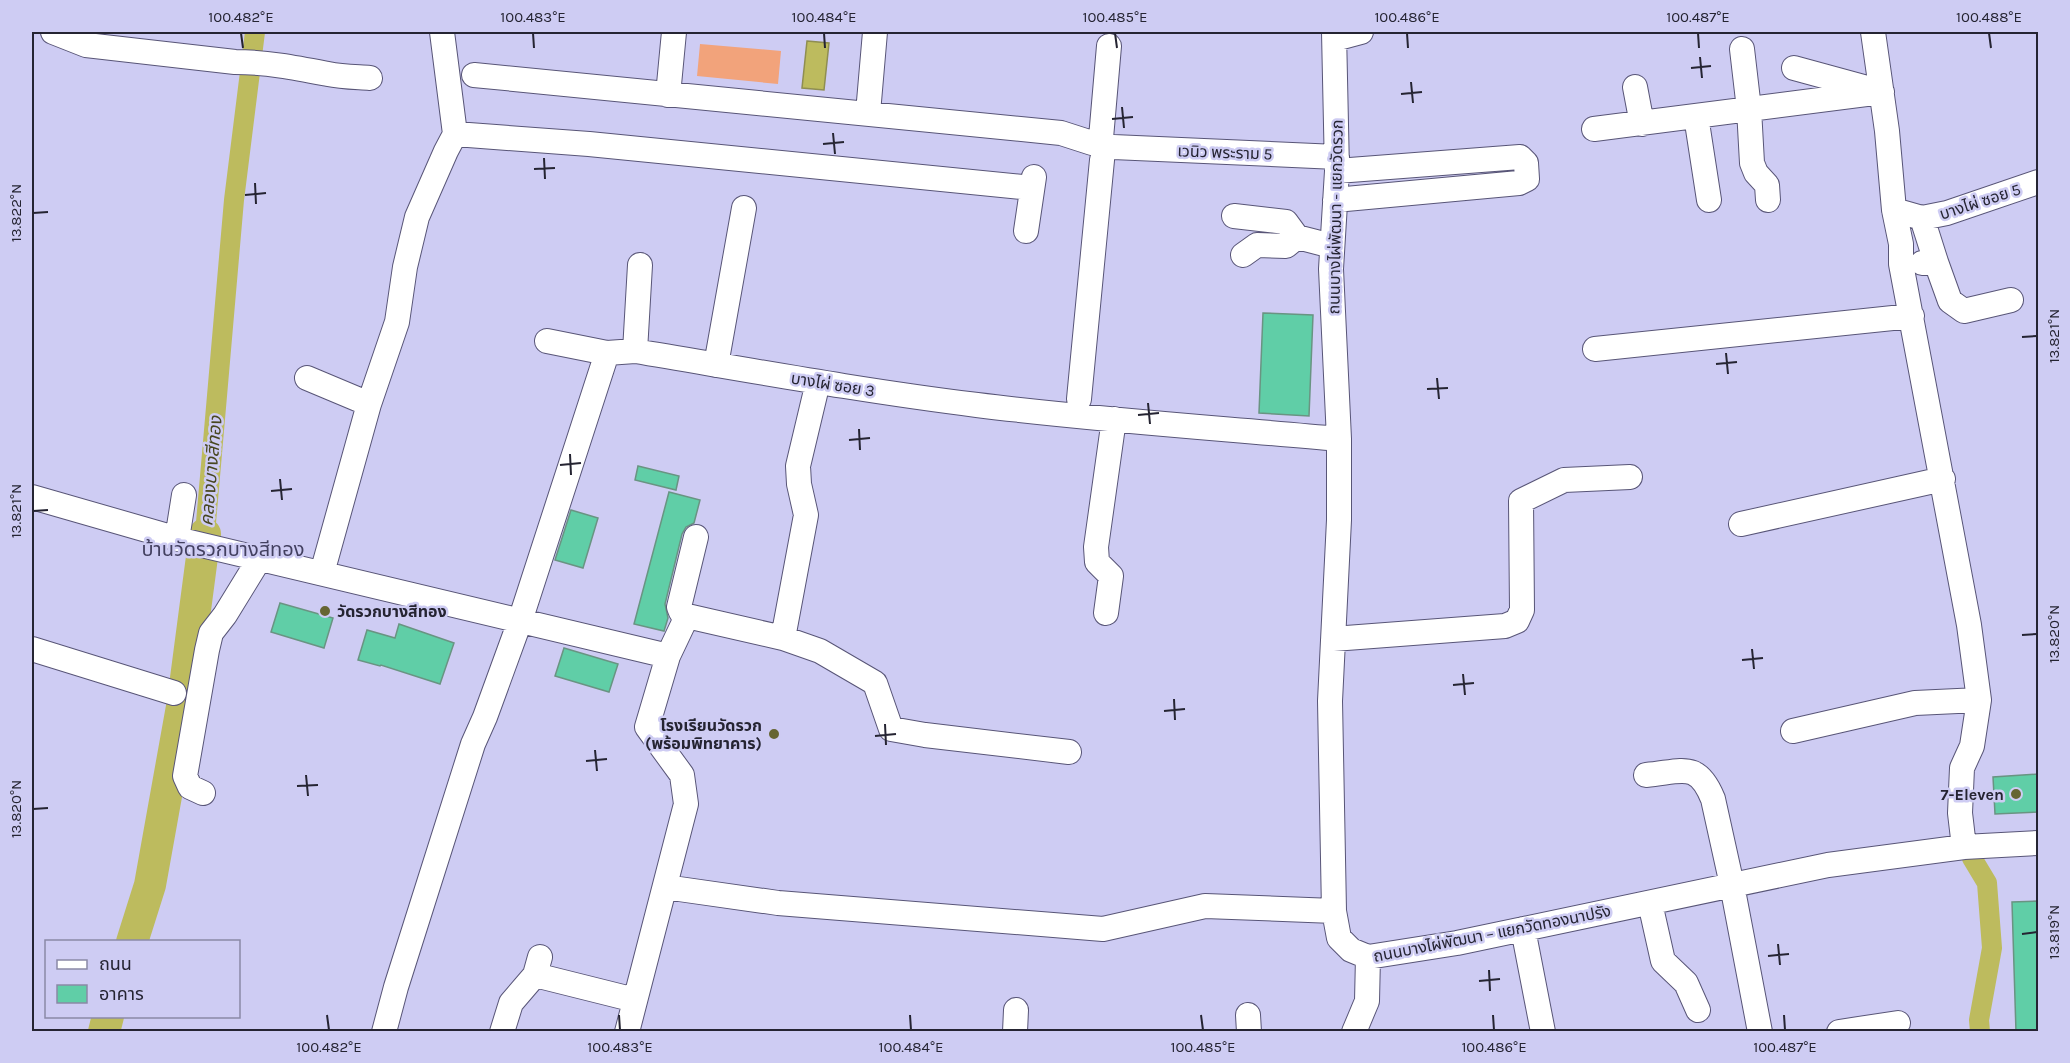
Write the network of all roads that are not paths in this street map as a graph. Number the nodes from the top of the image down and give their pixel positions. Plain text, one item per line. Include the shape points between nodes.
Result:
1 (53, 32) edge
2 (442, 32) edge
3 (674, 32) edge
4 (875, 32) edge
5 (1361, 32) edge
6 (1873, 32) edge
7 (1335, 35) edge
8 (88, 38) edge
9 (1109, 46) dead end
10 (1742, 49) dead end
11 (1794, 68) dead end
12 (474, 75) dead end
13 (370, 78) dead end
14 (1635, 87) dead end
15 (1882, 92) junction
16 (668, 94) junction
17 (1749, 109) junction
18 (868, 112) junction
19 (1696, 116) junction
20 (1641, 124) junction
21 (1594, 129) dead end
22 (455, 134) junction
23 (1102, 147) junction
24 (1337, 164) junction
25 (2038, 182) edge
26 (1335, 200) junction
27 (1709, 200) dead end
28 (1768, 200) dead end
29 (744, 208) dead end
30 (1894, 210) junction
31 (1234, 216) dead end
32 (1922, 218) junction
33 (1026, 231) dead end
34 (1297, 237) junction
35 (1332, 246) junction
36 (1243, 255) dead end
37 (1936, 262) junction
38 (1901, 264) junction
39 (640, 265) dead end
40 (2012, 300) dead end
41 (1912, 316) junction
42 (547, 341) dead end
43 (1595, 349) dead end
44 (635, 351) junction
45 (607, 353) junction
46 (716, 365) junction
47 (307, 378) dead end
48 (818, 382) junction
49 (1079, 399) dead end
50 (369, 404) junction
51 (1114, 419) junction
52 (1339, 439) junction
53 (1630, 477) dead end
54 (1943, 479) junction
55 (184, 495) dead end
56 (32, 497) edge
57 (1741, 524) dead end
58 (696, 537) dead end
59 (181, 540) junction
60 (260, 558) junction
61 (322, 573) junction
62 (1106, 613) dead end
63 (687, 616) junction
64 (520, 621) junction
65 (783, 638) junction
66 (1333, 639) junction
67 (32, 649) edge
68 (668, 656) junction
69 (174, 693) dead end
70 (1979, 700) junction
71 (1793, 732) dead end
72 (1069, 752) dead end
73 (1646, 775) dead end
74 (203, 793) dead end
75 (2038, 843) edge
76 (1964, 846) junction
77 (1732, 885) junction
78 (665, 887) junction
79 (1650, 903) junction
80 (1334, 911) junction
81 (1524, 929) junction
82 (1368, 957) junction
83 (635, 1000) junction
84 (1698, 1010) dead end
85 (1898, 1023) dead end
86 (384, 1032) edge
87 (502, 1032) edge
88 (627, 1032) edge
89 (1354, 1032) edge
90 (1543, 1032) edge
91 (1760, 1032) edge
92 (1839, 1032) edge

1 - 8 street
2 - 22 street
3 - 16 street
4 - 18 street
5 - 7 street
6 - 15 street
7 - 24 street, ถนนบางไผ่พัฒนา - แยกวัดรวก
8 - 13 street
9 - 23 street
10 - 17 street
11 - 15 street
12 - 16 street, เวนิว พระราม 5
14 - 20 street
15 - 17 street
15 - 30 street
16 - 18 street, เวนิว พระราม 5
17 - 19 street
17 - 28 street via 1752,163 1767,185
18 - 23 street, เวนิว พระราม 5 via 1061,133
19 - 20 street
19 - 27 street
20 - 21 street
22 - 33 street via 1033,182
22 - 50 street via 417,217 397,322
23 - 24 street, เวนิว พระราม 5
23 - 49 street
24 - 26 street, ถนนบางไผ่พัฒนา - แยกวัดรวก
24 - 26 street, เวนิว พระราม 5 via 1520,157 1526,163 1527,178 1519,183
25 - 32 street, บางไผ่ ซอย 5
26 - 35 street, ถนนบางไผ่พัฒนา - แยกวัดรวก
29 - 46 street
30 - 32 street
30 - 38 street
31 - 34 street via 1286,222
32 - 37 street
34 - 35 street
34 - 36 street via 1286,246 1257,245
35 - 52 street, ถนนบางไผ่พัฒนา - แยกวัดรวก
37 - 38 street
37 - 40 street via 1950,301 1964,311
38 - 41 street
39 - 44 street
41 - 43 street
41 - 54 street
42 - 45 street, บางไผ่ ซอย 3
44 - 45 street, บางไผ่ ซอย 3
44 - 46 street, บางไผ่ ซอย 3
45 - 64 street
46 - 48 street, บางไผ่ ซอย 3
47 - 50 street
48 - 51 street, บางไผ่ ซอย 3 via 976,405
48 - 65 street via 798,466 806,515
50 - 61 street
51 - 52 street, บางไผ่ ซอย 3
51 - 62 street via 1096,547 1097,562 1111,576
52 - 66 street, ถนนบางไผ่พัฒนา – แยกวัดทองนาปรัง
53 - 66 street via 1564,480 1521,501 1522,610 1517,621 1505,626
54 - 57 street
54 - 70 street via 1971,632
55 - 59 street
56 - 59 street
58 - 63 street via 679,607
59 - 60 street
60 - 61 street
60 - 74 street via 211,633 185,776 190,786
61 - 64 street
63 - 65 street
63 - 68 street
64 - 68 street
64 - 86 street via 472,744
65 - 72 street via 820,651 875,683 891,729
66 - 80 street, ถนนบางไผ่พัฒนา – แยกวัดทองนาปรัง via 1330,701
67 - 69 street
68 - 78 street via 647,728 682,775 686,804
70 - 71 street via 1915,703
70 - 76 street via 1972,746 1962,768 1960,813
73 - 77 street via 1691,771 1701,775 1713,799
75 - 76 street, ถนนบางไผ่พัฒนา – แยกวัดทองนาปรัง
76 - 77 street, ถนนบางไผ่พัฒนา – แยกวัดทองนาปรัง via 1828,865
77 - 79 street, ถนนบางไผ่พัฒนา – แยกวัดทองนาปรัง
77 - 91 street
78 - 80 street via 778,903 1103,929 1204,906
78 - 83 street
79 - 81 street, ถนนบางไผ่พัฒนา – แยกวัดทองนาปรัง
79 - 84 street via 1663,961 1686,983
80 - 82 street, ถนนบางไผ่พัฒนา – แยกวัดทองนาปรัง via 1339,938 1351,950
81 - 82 street, ถนนบางไผ่พัฒนา – แยกวัดทองนาปรัง
81 - 90 street
82 - 89 street via 1367,1001
83 - 87 street via 537,966 511,1003
83 - 88 street
85 - 92 street

